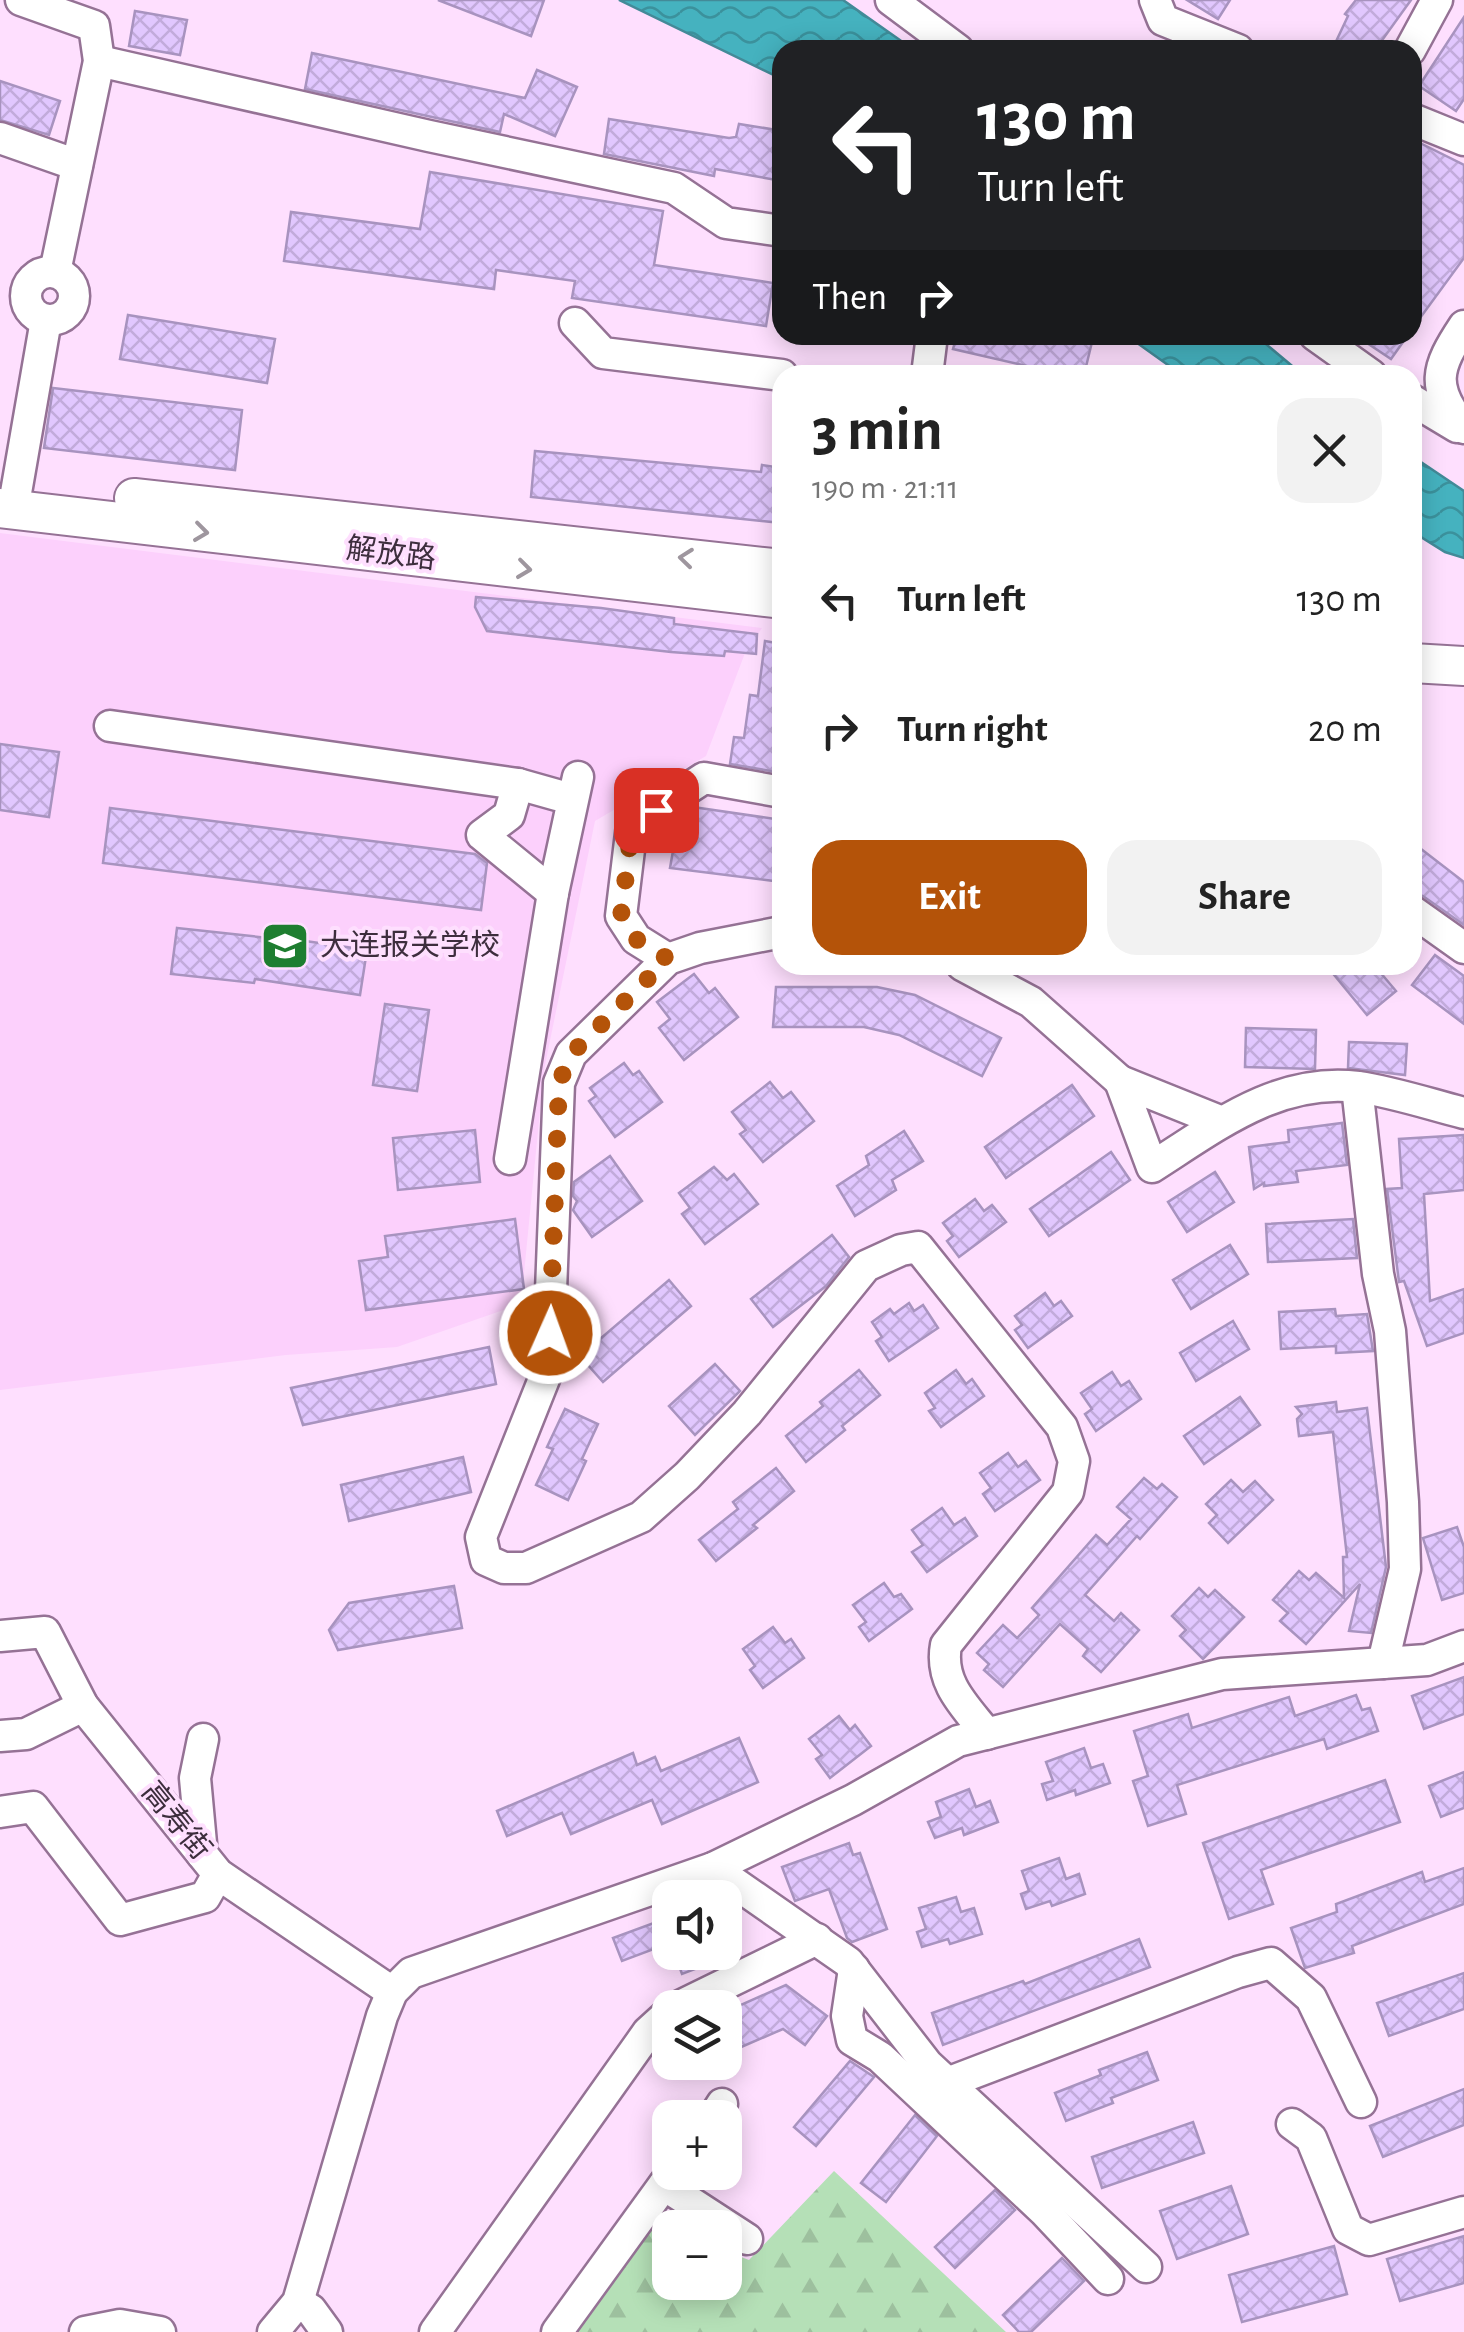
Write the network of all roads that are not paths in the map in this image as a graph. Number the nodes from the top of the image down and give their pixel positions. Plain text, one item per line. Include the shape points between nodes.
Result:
1 (21, 0) edge
2 (892, 0) edge
3 (1155, 0) edge
4 (1438, 0) edge
5 (945, 40) edge
6 (1213, 40) edge
7 (1416, 40) edge
8 (99, 61) junction
9 (1422, 123) edge
10 (0, 138) edge
11 (1464, 140) edge
12 (78, 165) junction
13 (772, 229) edge
14 (55, 272) junction
15 (13, 287) edge
16 (46, 320) junction
17 (574, 323) dead end
18 (1464, 326) edge
19 (1329, 345) edge
20 (1357, 365) edge
21 (772, 374) edge
22 (1422, 406) edge
23 (1464, 430) edge
24 (8, 496) edge
25 (772, 568) edge
26 (772, 598) edge
27 (1422, 663) edge
28 (1464, 666) edge
29 (110, 726) dead end
30 (518, 784) junction
31 (772, 790) edge
32 (552, 893) junction
33 (1422, 918) edge
34 (772, 934) edge
35 (1464, 948) edge
36 (668, 959) junction
37 (981, 975) edge
38 (1120, 1080) junction
39 (1358, 1087) junction
40 (1464, 1112) edge
41 (1222, 1122) junction
42 (510, 1159) dead end
43 (0, 1636) edge
44 (1464, 1646) edge
45 (1383, 1663) junction
46 (83, 1706) junction
47 (987, 1734) junction
48 (0, 1736) edge
49 (202, 1739) dead end
50 (0, 1812) edge
51 (210, 1864) junction
52 (712, 1868) junction
53 (817, 1939) junction
54 (854, 1970) junction
55 (714, 1990) edge
56 (392, 1992) junction
57 (652, 2028) edge
58 (947, 2083) junction
59 (1361, 2102) dead end
60 (1292, 2124) dead end
61 (660, 2190) edge
62 (682, 2190) edge
63 (1464, 2212) edge
64 (747, 2240) dead end
65 (1146, 2267) dead end
66 (1108, 2280) dead end
67 (298, 2302) junction
68 (85, 2332) edge
69 (160, 2332) edge
70 (273, 2332) edge
71 (327, 2332) edge
72 (434, 2332) edge
73 (556, 2332) edge

1 - 8 street via 94,26
2 - 5 street
3 - 6 street via 1163,20
4 - 7 street
8 - 12 street
8 - 13 street via 674,188 726,222
9 - 11 street
10 - 12 street
12 - 14 street
14 - 15 street
14 - 16 street via 74,287 74,304 63,317
15 - 16 street
16 - 24 street
17 - 21 street via 603,353
18 - 23 street via 1442,358 1441,380 1444,402
19 - 20 street
22 - 23 street
25 -> 24 main road, 解放路
24 -> 26 main road, 解放路
27 - 28 main road
29 - 30 street
30 - 32 street via 509,815 482,835
30 - 32 street via 568,786
31 - 36 street via 704,778 632,826 621,916 636,939
32 - 42 street
33 - 35 street
34 - 36 street
36 - 47 street via 571,1054 559,1083 548,1369 481,1537 486,1560 526,1568 641,1517 746,1412 866,1266 918,1247 1062,1427 1074,1461 1068,1492 946,1646 943,1664 952,1690
37 - 38 street via 1031,1002
38 - 41 street
38 - 41 street via 1152,1168
39 - 40 street
39 - 41 street via 1306,1086
39 - 45 street via 1390,1331 1403,1502 1405,1569
43 - 46 street, 高寿街 via 44,1632
44 - 45 street via 1428,1660
45 - 47 street via 1222,1674
46 - 48 street via 26,1734
46 - 51 street, 高寿街
47 - 52 street via 958,1741
49 - 51 street via 195,1778
50 - 51 street via 33,1807 120,1920 205,1897
51 - 56 street, 高寿街
52 - 53 street
52 - 56 street via 410,1974
53 - 54 street
53 - 55 street
54 - 58 street
54 - 66 street via 846,2016 852,2040 880,2057
56 - 67 street
57 - 72 street
58 - 59 street via 1271,1962 1310,1998
58 - 65 street
60 - 63 street via 1312,2138 1348,2229 1358,2235 1369,2240
61 - 73 street
62 - 64 street
67 - 70 street
67 - 71 street
68 - 69 street via 120,2325

